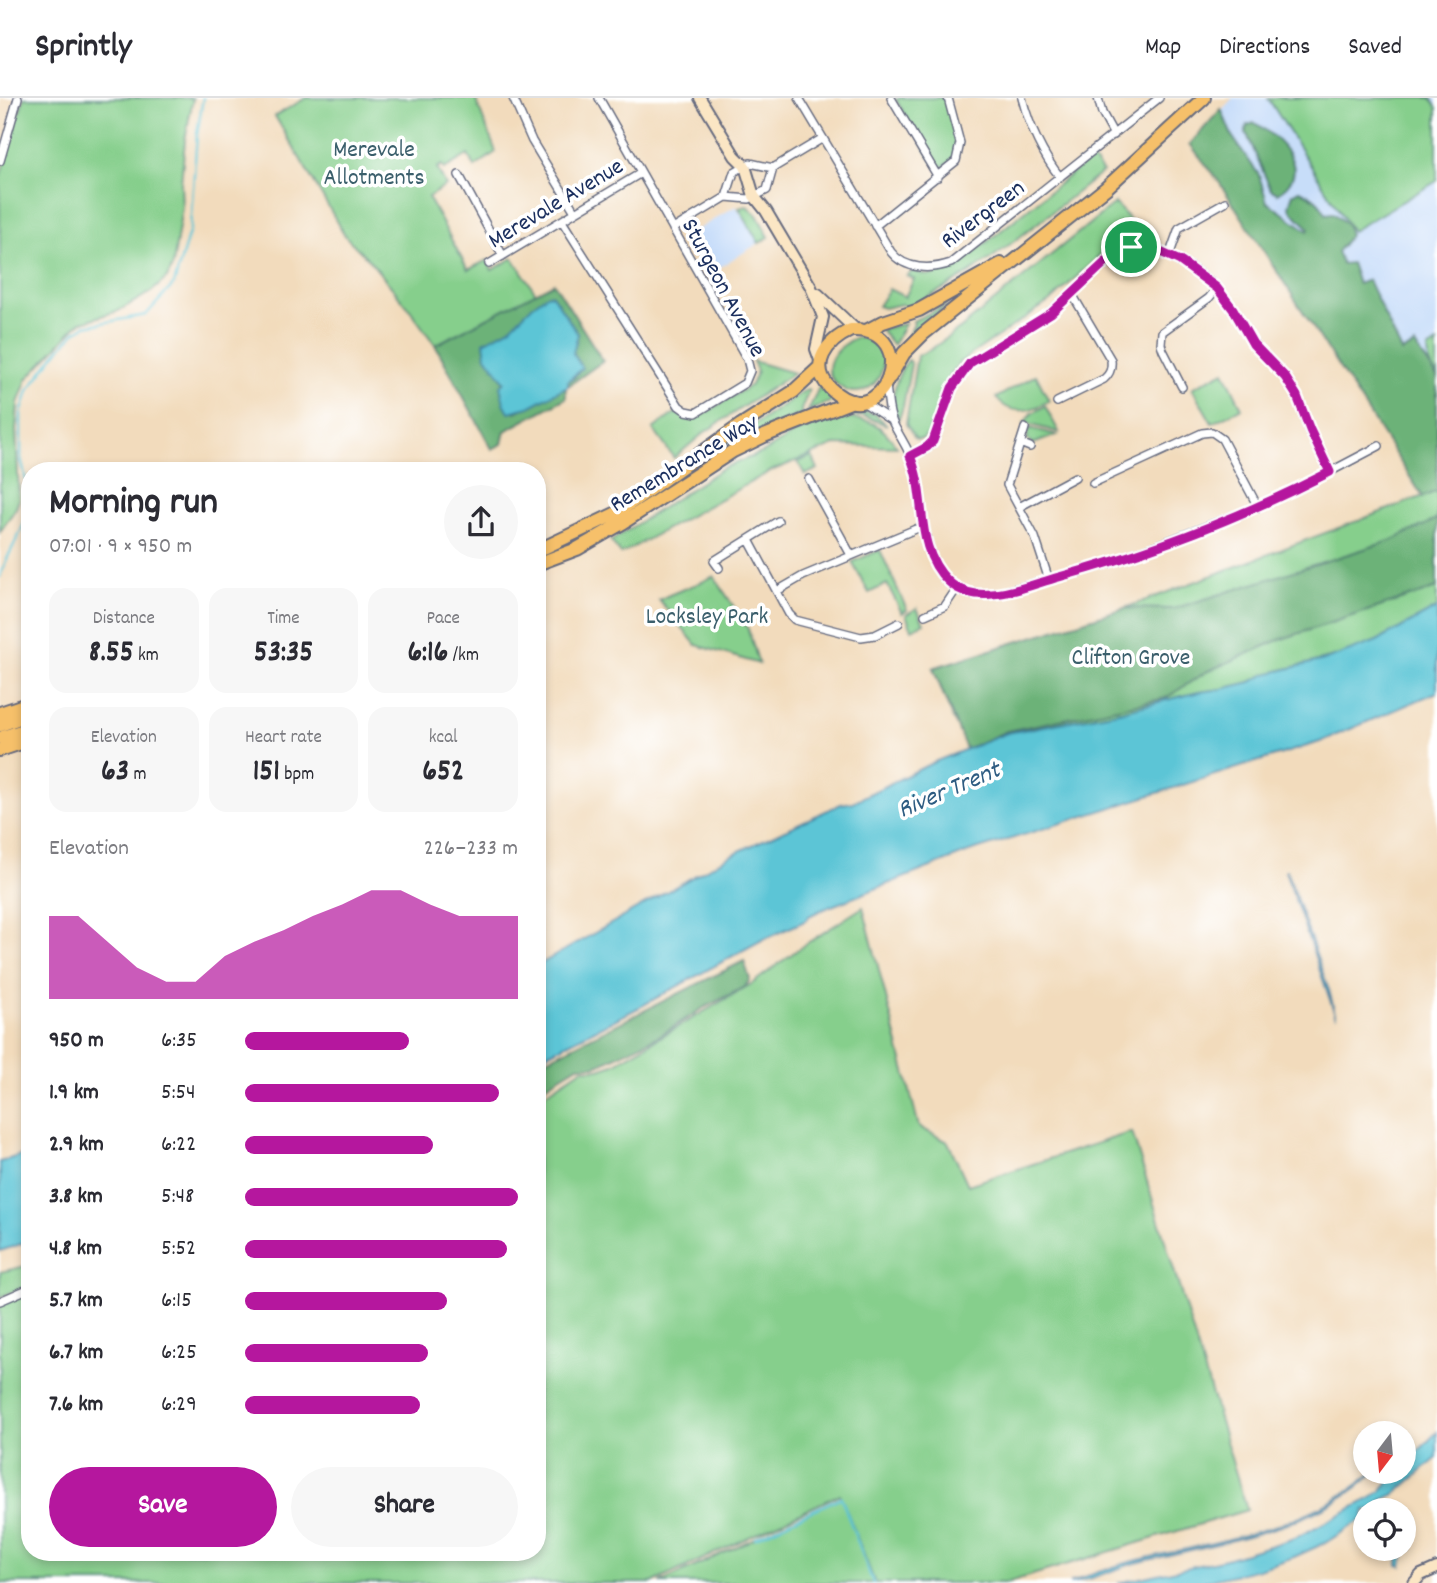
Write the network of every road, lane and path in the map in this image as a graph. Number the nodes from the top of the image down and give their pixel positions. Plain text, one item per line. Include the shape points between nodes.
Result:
1 (18, 98) edge
2 (513, 98) edge
3 (599, 98) edge
4 (700, 98) edge
5 (799, 98) edge
6 (891, 98) edge
7 (948, 98) edge
8 (1022, 98) edge
9 (1098, 98) edge
10 (1159, 98) edge
11 (1204, 98) edge
12 (1114, 135) junction
13 (822, 138) junction
14 (0, 162) edge
15 (745, 166) junction
16 (773, 168) junction
17 (641, 173) junction
18 (459, 175) dead end
19 (938, 177) junction
20 (1060, 177) junction
21 (754, 196) junction
22 (726, 197) junction
23 (1211, 198) dead end
24 (1225, 202) dead end
25 (1216, 207) junction
26 (575, 212) junction
27 (562, 220) junction
28 (875, 226) junction
29 (673, 229) junction
30 (1031, 247) junction
31 (503, 256) junction
32 (1169, 256) junction
33 (489, 264) dead end
34 (811, 287) junction
35 (1217, 288) junction
36 (1072, 294) junction
37 (861, 330) junction
38 (819, 364) junction
39 (888, 382) junction
40 (1177, 383) dead end
41 (858, 401) junction
42 (1057, 402) dead end
43 (892, 421) junction
44 (1025, 428) dead end
45 (1020, 443) junction
46 (1379, 446) dead end
47 (1030, 447) dead end
48 (910, 456) junction
49 (1330, 472) junction
50 (1075, 477) dead end
51 (809, 480) dead end
52 (822, 482) dead end
53 (1064, 483) junction
54 (1093, 483) dead end
55 (814, 487) junction
56 (1068, 492) dead end
57 (1258, 507) junction
58 (1019, 508) junction
59 (778, 521) dead end
60 (923, 526) junction
61 (768, 527) junction
62 (774, 536) dead end
63 (749, 540) junction
64 (546, 547) edge
65 (851, 555) junction
66 (546, 561) edge
67 (719, 568) dead end
68 (1049, 580) junction
69 (957, 588) junction
70 (777, 592) junction
71 (929, 610) dead end
72 (899, 623) dead end
73 (889, 628) junction
74 (893, 636) dead end
75 (21, 706) edge
76 (0, 713) edge
77 (21, 717) edge
78 (0, 724) edge
79 (21, 731) edge
80 (0, 738) edge
81 (21, 743) edge
82 (0, 750) edge
83 (21, 1292) edge
84 (0, 1301) edge
85 (1437, 1569) edge
86 (1414, 1583) edge

1 - 14 street
2 - 26 street
3 - 17 street, Sturgeon Avenue
4 - 15 street
5 - 13 street, Rivergreen
6 - 19 street
7 - 19 street via 960,149 956,161
8 - 20 street via 1032,131
9 - 12 street
10 - 12 street, Rivergreen
11 - 30 highway via 1106,188
12 - 20 street, Rivergreen
13 - 16 street
13 - 28 street, Rivergreen
15 - 16 street
15 - 21 street
15 - 22 street via 734,173
16 - 21 street via 767,190
17 - 26 street, Merevale Avenue
17 - 29 street, Sturgeon Avenue
18 - 31 street
19 - 28 street
20 - 28 street, Rivergreen via 940,267 902,262
21 - 22 street
21 - 34 street
22 - 29 street
23 - 25 street
24 - 25 street
25 - 32 street via 1179,229
26 - 27 street, Merevale Avenue
27 - 29 street, Sturgeon Avenue via 679,406 696,413 745,383 750,368
27 - 31 street, Merevale Avenue
30 - 37 highway via 919,310
30 - 39 highway via 923,334 904,354
31 - 33 street, Merevale Avenue
32 - 35 street
32 - 36 street via 1144,247 1125,248
34 - 37 street
34 - 38 street via 823,317 816,349
35 - 40 street via 1162,332 1161,344
35 - 49 street via 1253,344 1297,396
36 - 42 street via 1112,365 1104,379 1067,402
36 - 48 street via 1051,313 970,363 952,388 933,441
37 - 38 highway via 836,338
37 - 39 highway via 882,341 889,351 892,368
38 - 41 highway via 832,390
38 - 64 highway, Remembrance Way via 793,392 615,514
39 - 41 highway via 872,398
39 - 43 street
41 - 43 street
41 - 66 highway, Remembrance Way via 754,441 624,522
43 - 48 street
44 - 45 street
45 - 47 street
45 - 58 street via 1007,481
46 - 49 street via 1372,454
48 - 60 street
49 - 57 street
50 - 53 street
51 - 55 street
52 - 55 street
53 - 56 street
53 - 58 street
54 - 57 street via 1212,432 1222,439
55 - 65 street
57 - 68 street via 1115,561
58 - 68 street via 1039,545
59 - 61 street
60 - 65 street
60 - 69 street via 936,564
61 - 62 street
61 - 63 street
63 - 67 street via 714,562
63 - 70 street
65 - 70 street
68 - 69 street via 990,595
69 - 71 street via 945,606
70 - 73 street via 800,622 862,637
72 - 73 street
73 - 74 street
75 - 76 highway
77 - 78 highway
79 - 80 highway
81 - 82 highway
83 - 84 street
85 - 86 street

